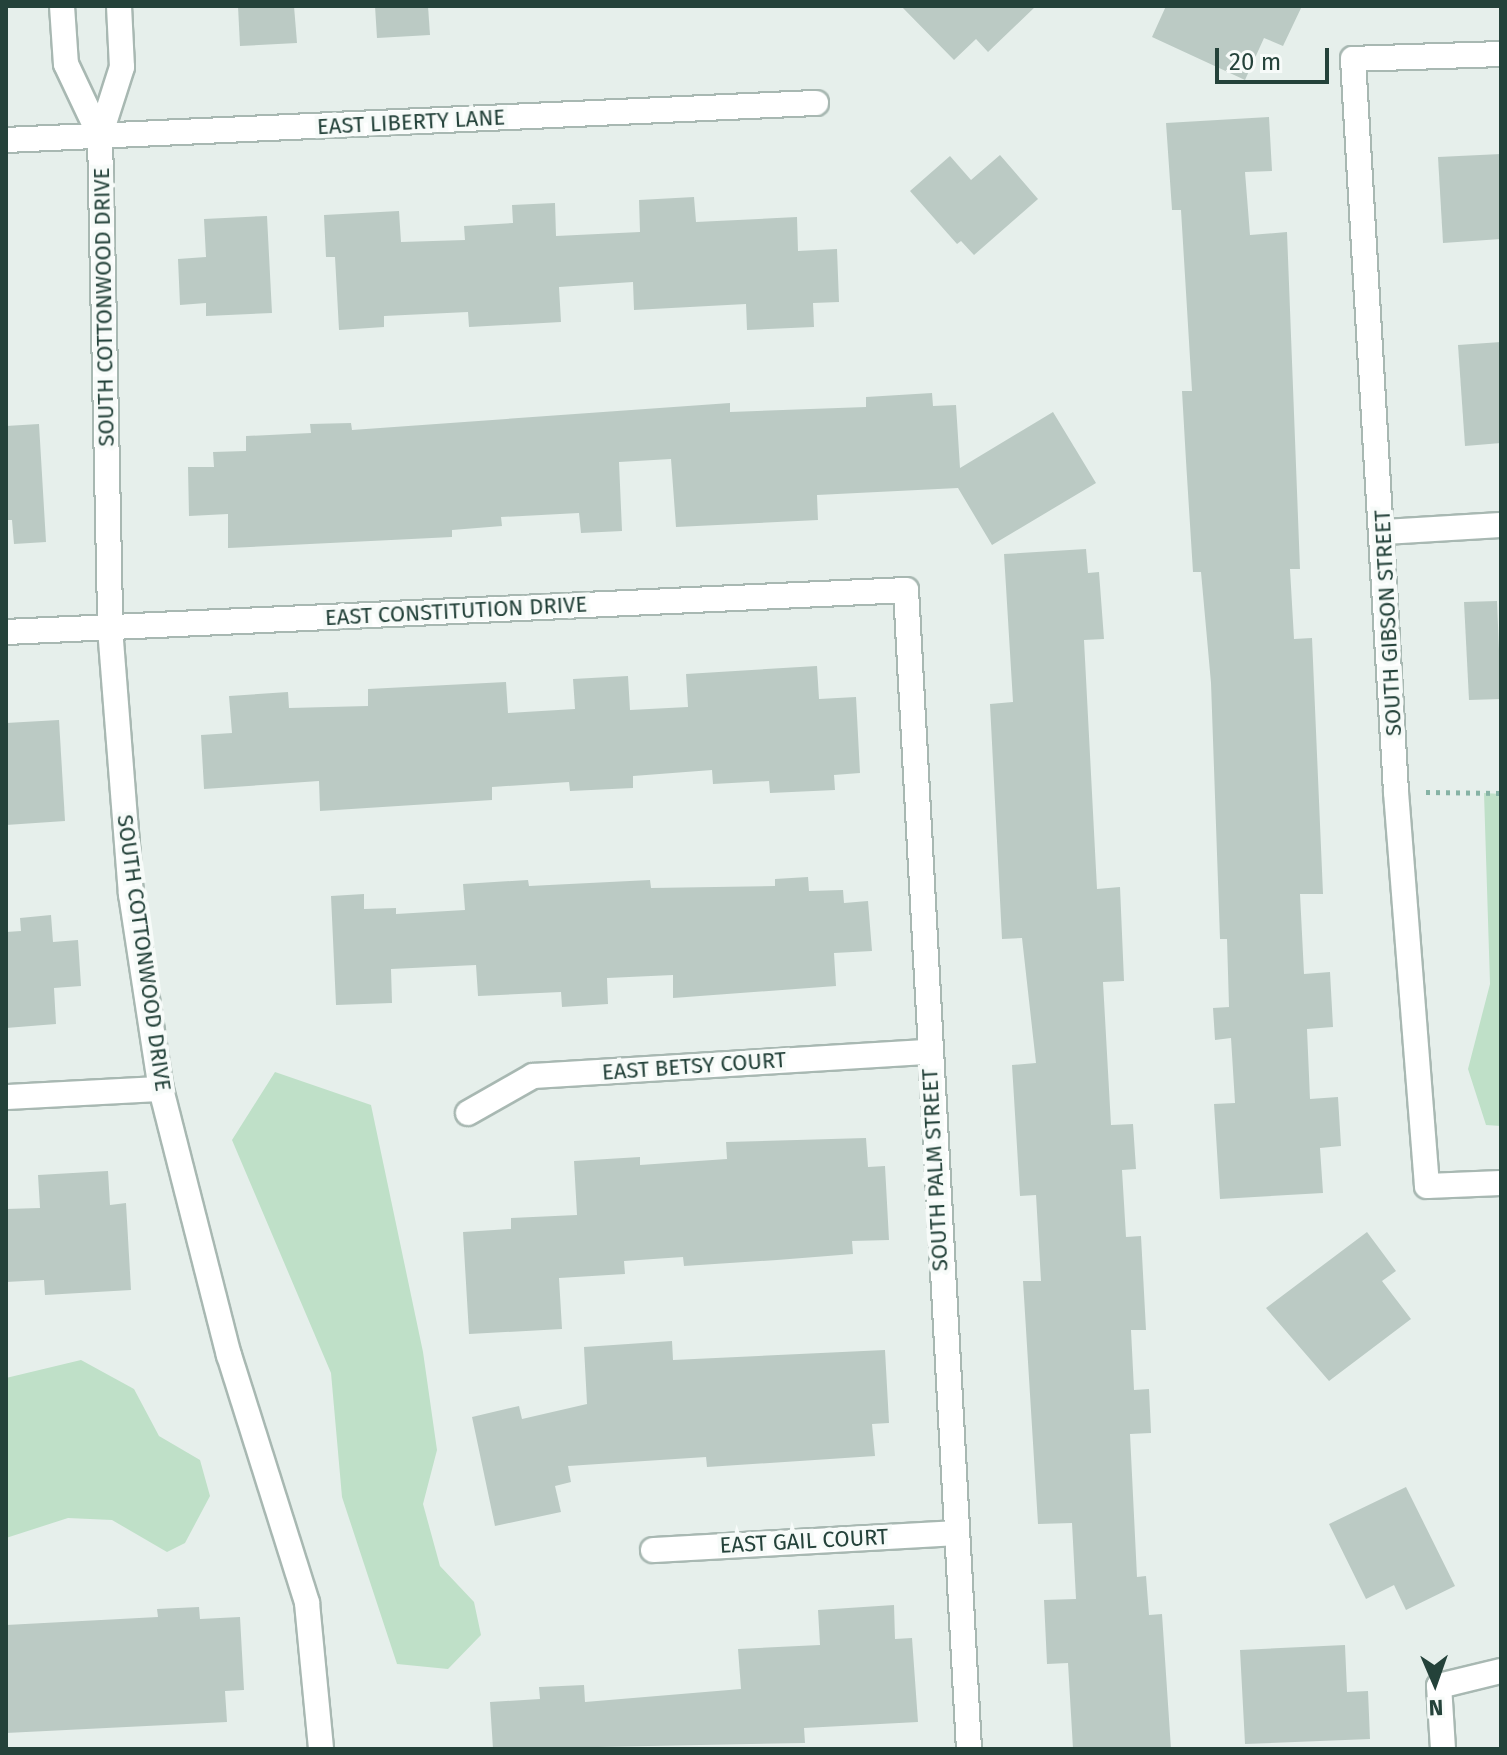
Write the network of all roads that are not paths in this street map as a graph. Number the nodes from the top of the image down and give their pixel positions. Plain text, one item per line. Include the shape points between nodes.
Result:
1 (62, 6) edge
2 (119, 6) edge
3 (1501, 54) edge
4 (816, 103) dead end
5 (100, 136) junction
6 (6, 140) edge
7 (1501, 525) edge
8 (1384, 532) junction
9 (906, 590) joint
10 (110, 628) junction
11 (6, 632) edge
12 (929, 1052) junction
13 (161, 1089) junction
14 (6, 1097) edge
15 (468, 1113) dead end
16 (1501, 1183) edge
17 (955, 1533) junction
18 (653, 1550) dead end
19 (1501, 1671) edge
20 (321, 1749) edge
21 (969, 1749) edge
22 (1443, 1749) edge

1 - 5 street, SOUTH COTTONWOOD DRIVE via 66,64
2 - 5 street, SOUTH COTTONWOOD DRIVE via 122,67
3 - 8 street, SOUTH GIBSON STREET via 1353,59
4 - 5 street, EAST LIBERTY LANE
5 - 6 street, EAST LIBERTY LANE
5 - 10 street, SOUTH COTTONWOOD DRIVE
7 - 8 street
8 - 16 street, SOUTH GIBSON STREET via 1396,792 1427,1186
9 - 10 street, EAST CONSTITUTION DRIVE
9 - 12 street, SOUTH PALM STREET
10 - 11 street, EAST CONSTITUTION DRIVE
10 - 13 street, SOUTH COTTONWOOD DRIVE via 131,894
12 - 15 street, EAST BETSY COURT via 533,1076
12 - 17 street, SOUTH PALM STREET
13 - 14 street
13 - 20 street, SOUTH COTTONWOOD DRIVE via 229,1355 307,1603
17 - 18 street, EAST GAIL COURT
17 - 21 street, SOUTH PALM STREET
19 - 22 street via 1439,1686

